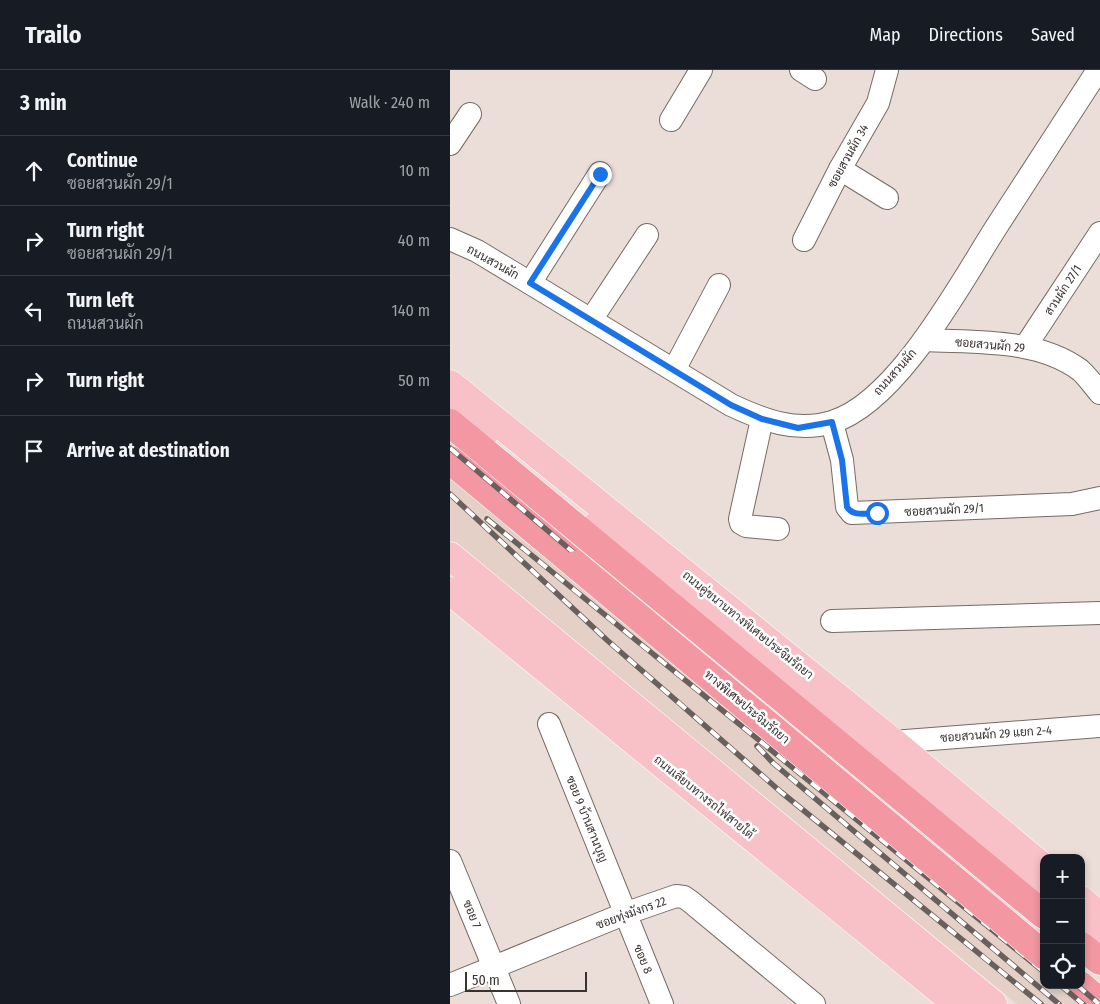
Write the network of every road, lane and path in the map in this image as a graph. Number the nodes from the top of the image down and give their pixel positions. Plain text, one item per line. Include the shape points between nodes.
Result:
1 (701, 70) edge
2 (887, 70) edge
3 (1098, 70) edge
4 (470, 114) dead end
5 (671, 120) dead end
6 (450, 144) edge
7 (840, 169) junction
8 (600, 174) dead end
9 (888, 198) dead end
10 (1100, 233) edge
11 (647, 235) dead end
12 (450, 239) edge
13 (804, 240) dead end
14 (530, 283) junction
15 (720, 285) dead end
16 (591, 320) junction
17 (924, 340) junction
18 (1025, 347) junction
19 (674, 370) junction
20 (450, 384) edge
21 (1100, 393) edge
22 (450, 407) edge
23 (762, 419) junction
24 (832, 422) junction
25 (450, 423) edge
26 (450, 460) edge
27 (1100, 498) edge
28 (778, 529) dead end
29 (450, 556) edge
30 (450, 591) edge
31 (1100, 613) edge
32 (832, 621) dead end
33 (549, 724) dead end
34 (1100, 726) edge
35 (892, 742) junction
36 (450, 862) edge
37 (1040, 865) edge
38 (1040, 894) edge
39 (1085, 903) edge
40 (1040, 912) edge
41 (624, 914) junction
42 (1100, 916) edge
43 (1085, 932) edge
44 (1100, 945) edge
45 (1085, 949) edge
46 (1040, 952) edge
47 (1100, 961) edge
48 (493, 967) junction
49 (450, 985) edge
50 (1085, 989) edge
51 (1100, 1002) edge
52 (508, 1004) edge
53 (662, 1004) edge
54 (814, 1004) edge
55 (957, 1004) edge
56 (993, 1004) edge

1 - 5 street
2 - 7 street, ซอยสวนผัก 34 via 878,103
3 - 17 street, ถนนสวนผัก
4 - 6 street
7 - 9 street
7 - 13 street, ซอยสวนผัก 34
8 - 14 street
10 - 18 street, สวนผัก 27/1
11 - 16 street
12 - 14 street, ถนนสวนผัก
14 - 16 street, ถนนสวนผัก
15 - 19 street
16 - 19 street, ถนนสวนผัก
17 - 18 street, ซอยสวนผัก 29
17 - 24 street, ถนนสวนผัก via 880,392 852,413
18 - 21 street, ซอยสวนผัก 29 via 1059,356 1081,371
19 - 23 street, ถนนสวนผัก via 731,405
20 - 35 main road, ถนนคู่ขนานทางพิเศษประจิมรัถยา
22 - 38 main road
23 - 24 street, ถนนสวนผัก via 798,428
23 - 28 street via 740,520 746,526
24 - 27 street, ซอยสวนผัก 29/1 via 842,460 847,507 852,513 1072,504
25 - 40 highway
26 - 46 highway, ทางพิเศษประจิมรัถยา, bridge
29 - 56 main road
30 - 55 main road, ถนนเลียบทางรถไฟสายใต้
31 - 32 street
33 - 41 street, ซอย 9 บ้านสานบุญ
34 - 35 street, ซอยสวนผัก 29 แยก 2-4
35 - 37 main road, ถนนคู่ขนานทางพิเศษประจิมรัถยา
36 - 48 street, ซอย 7
39 - 42 main road
41 - 48 street, ซอยทุ่งมังกร 22
41 - 53 street, ซอย 8
41 - 54 street, ซอยทุ่งมังกร 22 via 676,896 684,897
43 - 44 main road
45 - 47 highway
48 - 49 street, ซอยทุ่งมังกร 22
48 - 52 street, ซอย 7
50 - 51 highway

